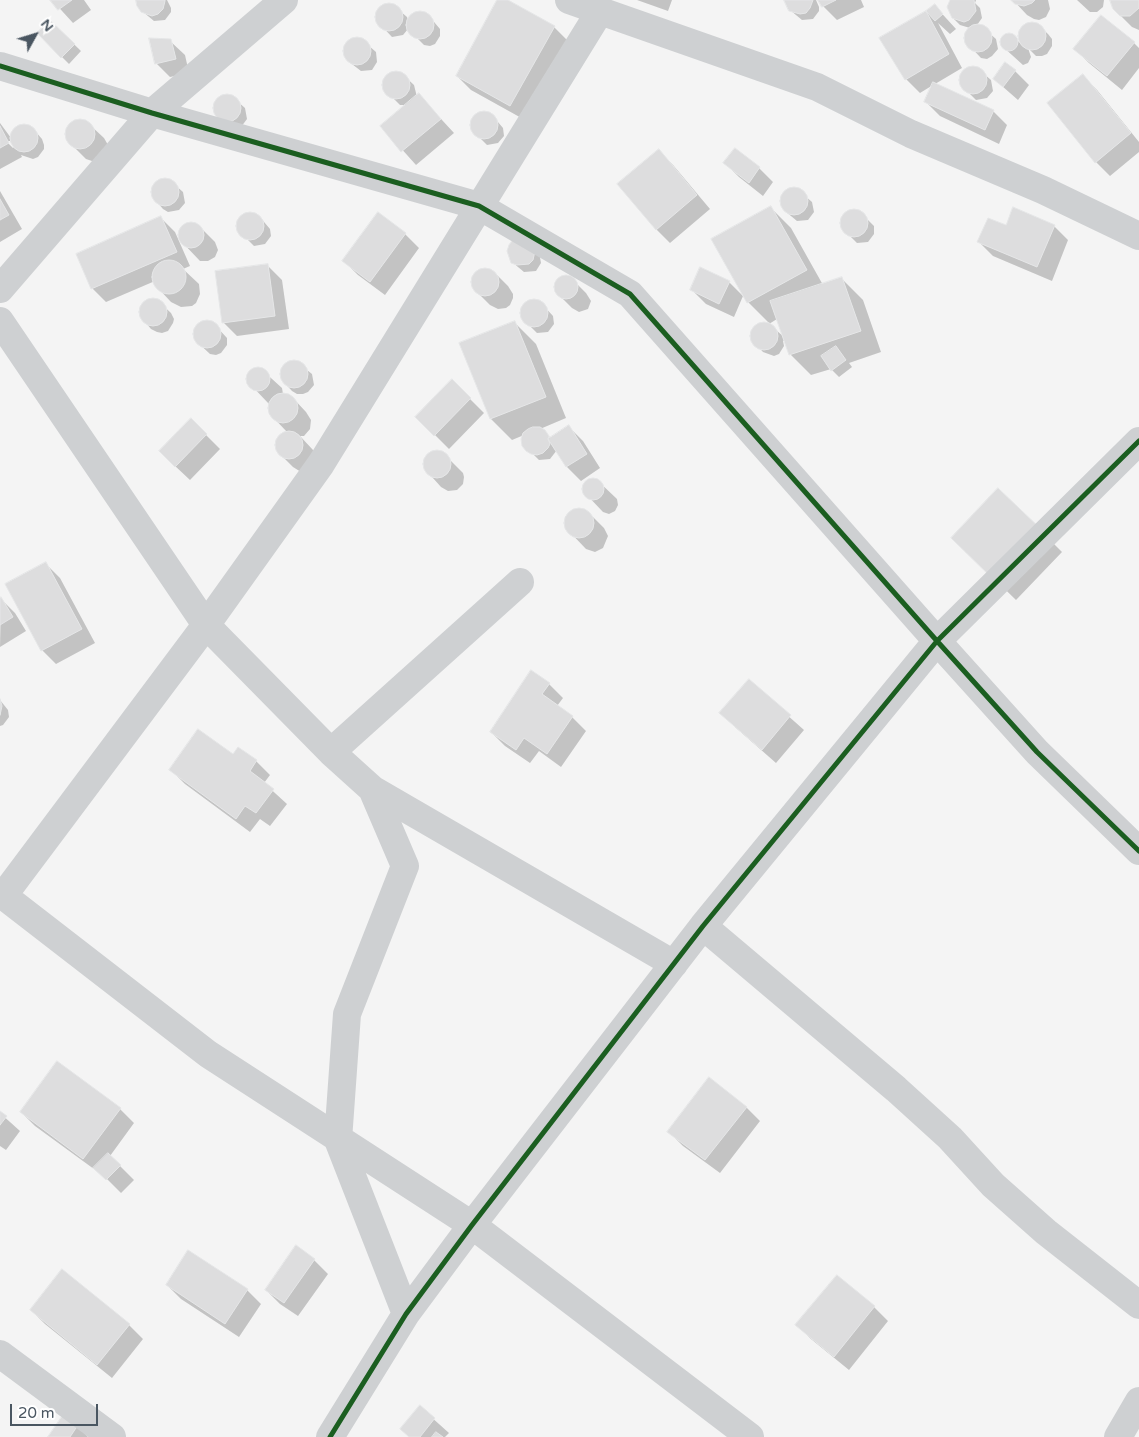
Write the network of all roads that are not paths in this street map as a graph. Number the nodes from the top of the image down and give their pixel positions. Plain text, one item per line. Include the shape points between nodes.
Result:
1 (284, 0) edge
2 (569, 0) edge
3 (600, 11) junction
4 (0, 66) edge
5 (152, 113) junction
6 (479, 206) junction
7 (1139, 236) edge
8 (0, 289) edge
9 (0, 320) edge
10 (1139, 441) edge
11 (520, 582) dead end
12 (206, 625) junction
13 (936, 640) junction
14 (331, 752) junction
15 (372, 789) junction
16 (1139, 851) edge
17 (2, 894) edge
18 (703, 926) junction
19 (674, 964) junction
20 (338, 1140) junction
21 (472, 1225) junction
22 (1139, 1305) edge
23 (406, 1314) junction
24 (0, 1354) edge
25 (1139, 1401) edge
26 (112, 1437) edge
27 (330, 1437) edge
28 (750, 1437) edge
29 (1118, 1437) edge

1 - 5 street
2 - 3 street
3 - 6 street
3 - 7 street via 817,87 911,134
4 - 5 street
5 - 6 street
5 - 8 street
6 - 12 street via 321,464
6 - 13 street via 630,294
9 - 12 street
10 - 13 street
11 - 14 street
12 - 14 street
12 - 17 street
13 - 16 street via 1037,752
13 - 18 street
14 - 15 street
15 - 19 street
15 - 20 street via 405,866 347,1014
17 - 20 street via 208,1054
18 - 19 street
18 - 22 street via 950,1138 993,1185 1046,1232
19 - 21 street
20 - 21 street
20 - 23 street
21 - 23 street
21 - 28 street
23 - 27 street
24 - 26 street
25 - 29 street

